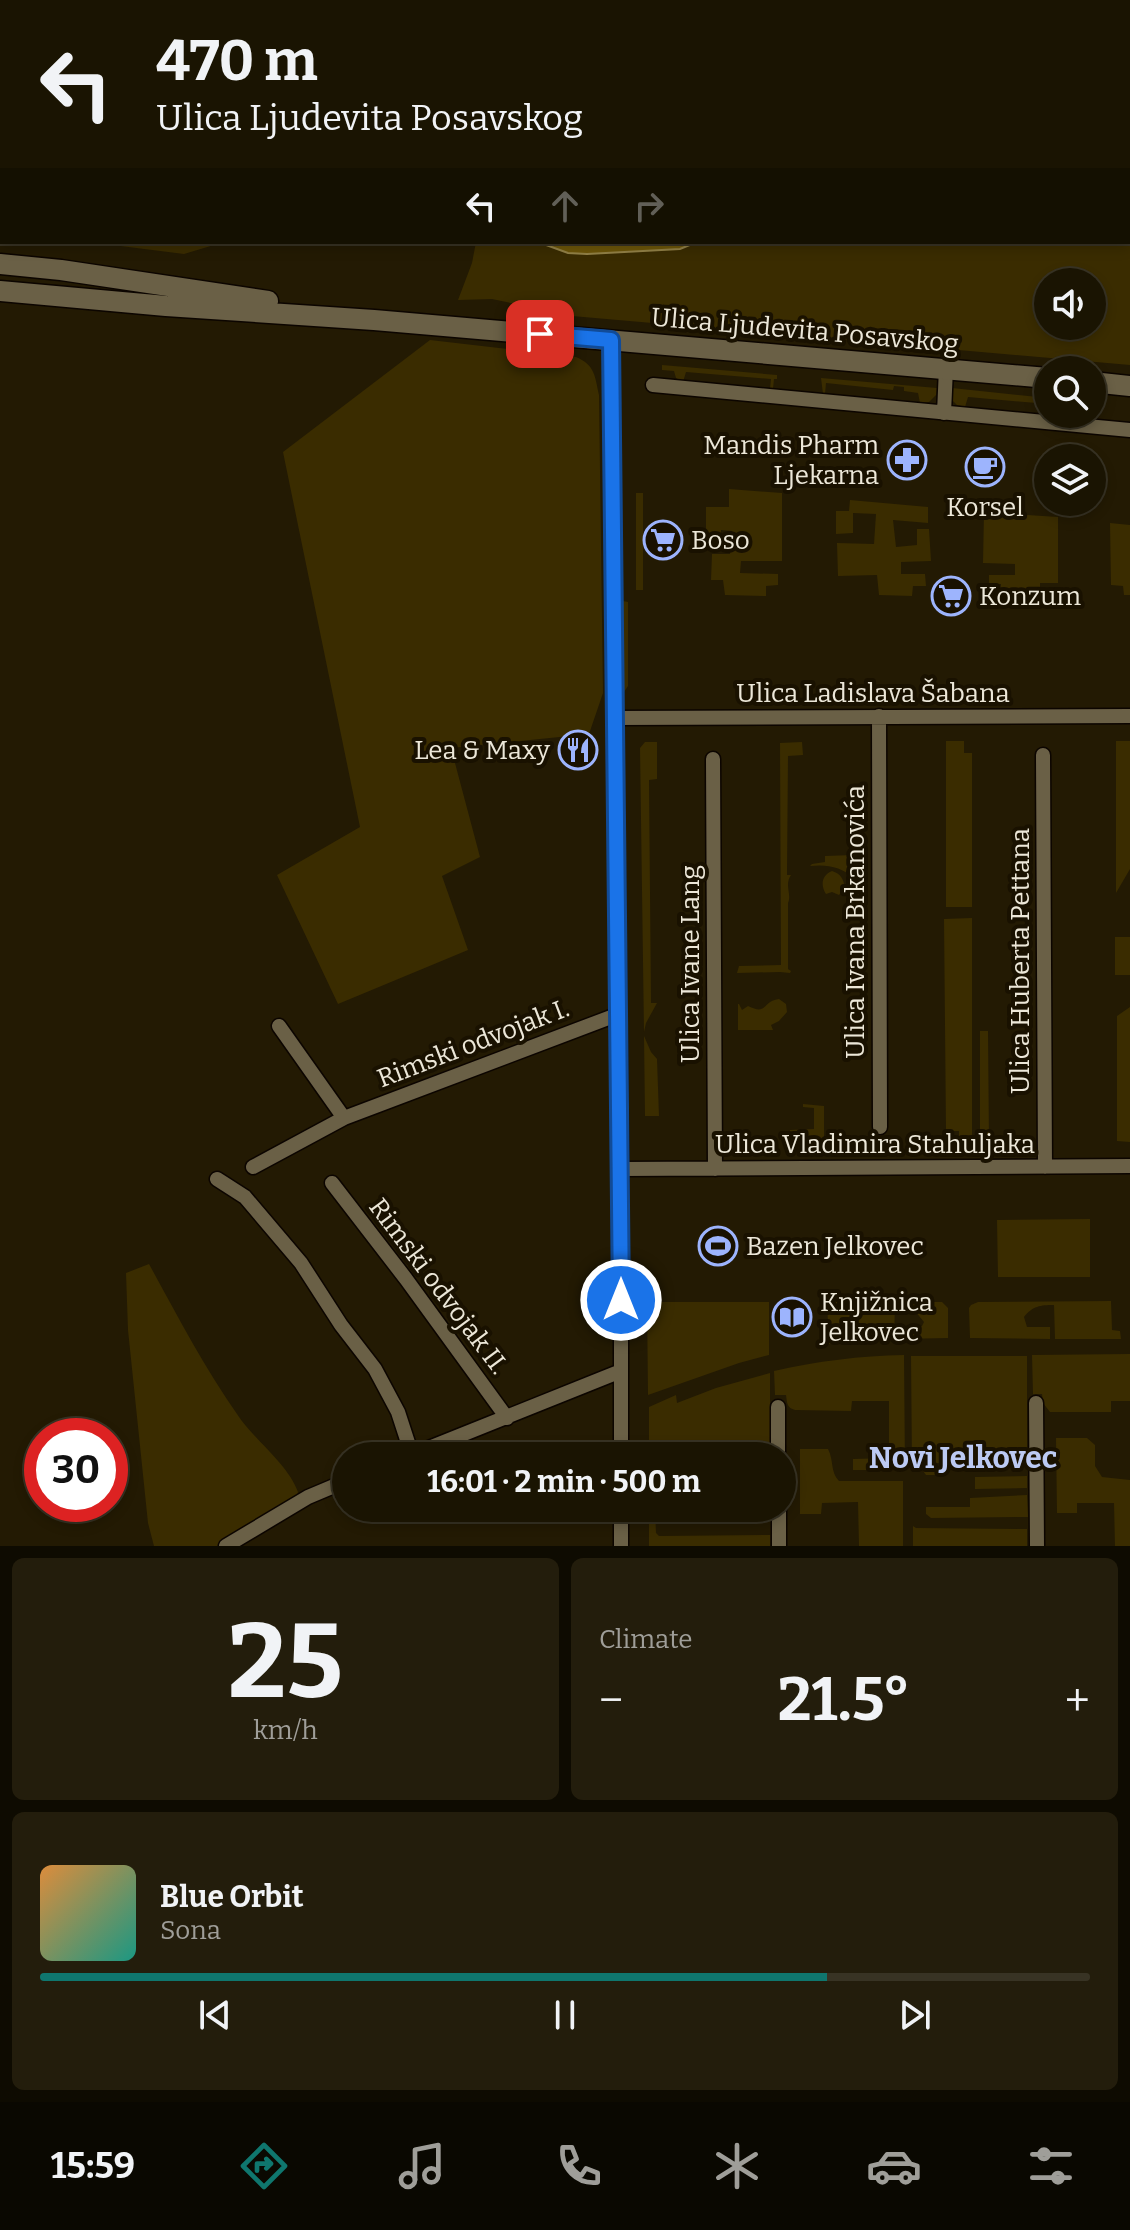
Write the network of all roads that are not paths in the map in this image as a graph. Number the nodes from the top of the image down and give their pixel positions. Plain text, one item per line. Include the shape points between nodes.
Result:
1 (0, 264) edge
2 (0, 291) edge
3 (318, 315) junction
4 (611, 340) junction
5 (946, 368) junction
6 (1034, 377) edge
7 (1106, 383) edge
8 (653, 385) dead end
9 (1130, 386) edge
10 (944, 413) junction
11 (1130, 430) edge
12 (879, 716) junction
13 (1130, 716) edge
14 (615, 718) junction
15 (1043, 755) dead end
16 (713, 759) dead end
17 (619, 1014) junction
18 (279, 1026) dead end
19 (344, 1118) junction
20 (880, 1127) dead end
21 (1130, 1166) edge
22 (253, 1167) dead end
23 (1045, 1167) junction
24 (621, 1169) junction
25 (715, 1169) junction
26 (217, 1179) dead end
27 (332, 1183) dead end
28 (621, 1371) junction
29 (1036, 1403) dead end
30 (778, 1407) dead end
31 (507, 1418) junction
32 (406, 1442) edge
33 (444, 1442) edge
34 (621, 1442) edge
35 (778, 1442) edge
36 (332, 1487) edge
37 (621, 1522) edge
38 (779, 1522) edge
39 (226, 1546) edge
40 (621, 1546) edge
41 (779, 1546) edge
42 (1037, 1546) edge

1 - 3 main road, Ulica Ljudevita Posavskog via 262,299
2 - 3 main road, Ulica Ljudevita Posavskog
3 - 4 main road, Ulica Ljudevita Posavskog
4 - 5 main road, Ulica Ljudevita Posavskog
4 - 14 street
5 - 6 main road, Ulica Ljudevita Posavskog
5 - 10 street
7 - 9 main road
8 - 10 street
10 - 11 street
12 - 13 street, Ulica Ladislava Šabana
12 - 14 street, Ulica Ladislava Šabana
12 - 20 street, Ulica Ivana Brkanovića
14 - 17 street
15 - 23 street, Ulica Huberta Pettana
16 - 25 street, Ulica Ivane Lang
17 - 19 street, Rimski odvojak I.
17 - 24 street
18 - 19 street
19 - 22 street, Rimski odvojak I.
21 - 23 street, Ulica Vladimira Stahuljaka
23 - 25 street, Ulica Vladimira Stahuljaka
24 - 25 street, Ulica Vladimira Stahuljaka
24 - 28 street
26 - 32 street via 245,1197 301,1263 375,1369 398,1412
27 - 31 street, Rimski odvojak II.
28 - 31 street
28 - 34 street
29 - 42 street
30 - 35 street
31 - 33 street
36 - 39 street
37 - 40 street
38 - 41 street

